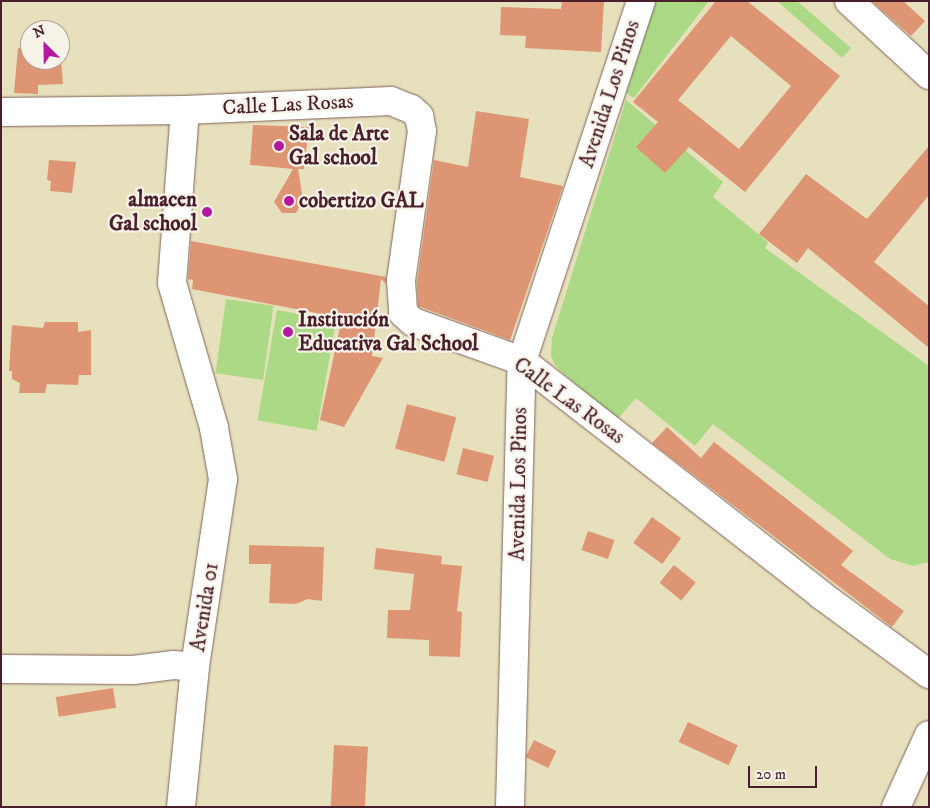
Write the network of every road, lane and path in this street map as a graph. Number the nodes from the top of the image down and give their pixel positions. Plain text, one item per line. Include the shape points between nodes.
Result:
1 (641, 1) edge
2 (849, 1) edge
3 (929, 75) edge
4 (185, 110) junction
5 (1, 112) edge
6 (522, 360) junction
7 (195, 667) junction
8 (1, 670) edge
9 (929, 674) edge
10 (929, 735) edge
11 (181, 807) edge
12 (510, 807) edge
13 (896, 807) edge

1 - 6 street, Avenida Los Pinos
2 - 3 street
4 - 5 street, Calle Las Rosas
4 - 6 street, Calle Las Rosas via 391,100 411,109 419,116 422,131 401,280 403,313 413,322
4 - 7 street, Avenida 01 via 172,283 214,428 223,479
6 - 9 street, Calle Las Rosas via 821,595
6 - 12 street, Avenida Los Pinos
7 - 8 street
7 - 11 street, Avenida 01
10 - 13 street

